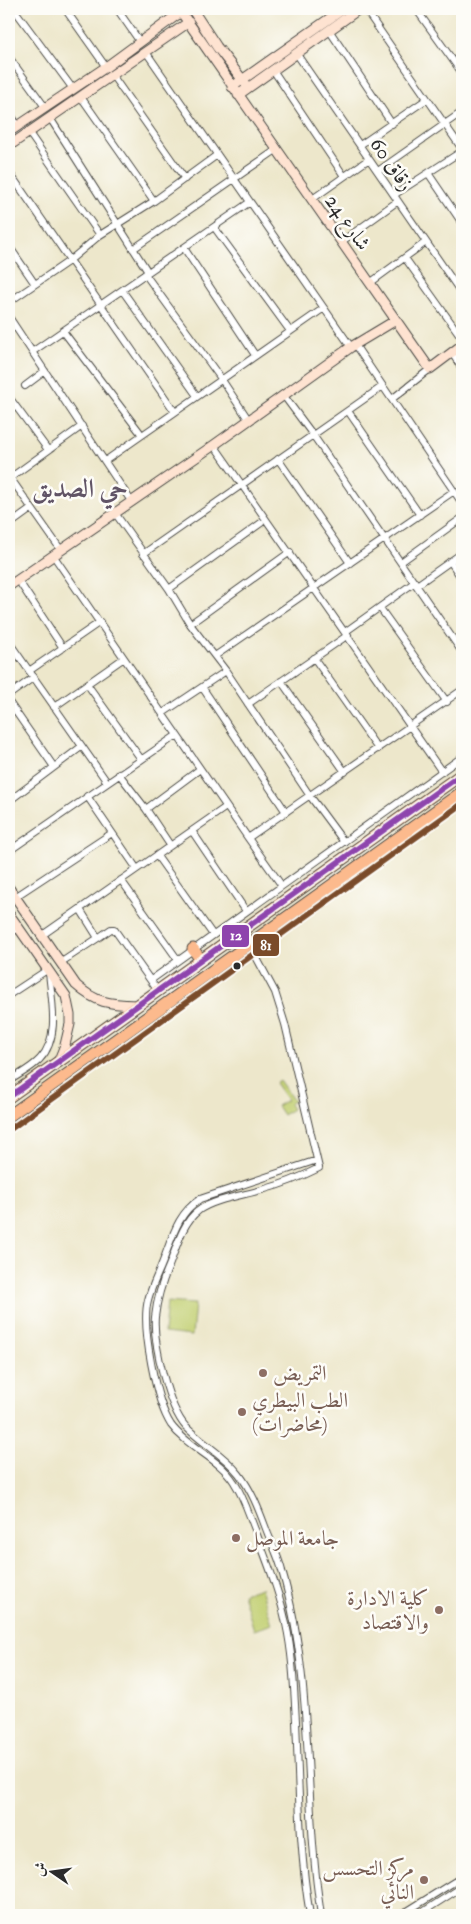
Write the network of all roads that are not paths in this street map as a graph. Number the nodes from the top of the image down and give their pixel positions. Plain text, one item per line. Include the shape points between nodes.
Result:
1 (14, 9) edge
2 (65, 9) edge
3 (118, 9) edge
4 (192, 9) edge
5 (343, 9) edge
6 (359, 9) edge
7 (365, 9) edge
8 (416, 9) edge
9 (180, 10) edge
10 (167, 22) junction
11 (189, 22) junction
12 (329, 30) junction
13 (175, 32) junction
14 (140, 42) junction
15 (146, 52) junction
16 (296, 53) junction
17 (9, 57) edge
18 (106, 67) junction
19 (272, 70) junction
20 (462, 73) edge
21 (112, 75) junction
22 (246, 84) junction
23 (232, 87) junction
24 (74, 89) junction
25 (238, 95) junction
26 (81, 96) junction
27 (428, 99) junction
28 (45, 108) junction
29 (9, 112) edge
30 (462, 112) edge
31 (50, 118) junction
32 (392, 124) junction
33 (445, 124) junction
34 (18, 126) junction
35 (9, 132) edge
36 (29, 133) junction
37 (9, 146) edge
38 (360, 146) junction
39 (276, 150) junction
40 (462, 150) edge
41 (218, 155) junction
42 (369, 159) junction
43 (378, 171) junction
44 (9, 172) edge
45 (428, 173) junction
46 (344, 176) junction
47 (185, 179) junction
48 (234, 179) junction
49 (396, 198) junction
50 (154, 200) junction
51 (311, 200) junction
52 (250, 202) junction
53 (462, 223) edge
54 (117, 224) junction
55 (214, 227) junction
56 (100, 235) junction
57 (340, 242) junction
58 (426, 242) junction
59 (9, 246) edge
60 (184, 248) junction
61 (133, 249) junction
62 (405, 258) junction
63 (69, 261) junction
64 (146, 273) junction
65 (370, 283) junction
66 (35, 284) junction
67 (122, 290) junction
68 (461, 290) edge
69 (9, 302) edge
70 (102, 306) junction
71 (324, 308) junction
72 (9, 317) edge
73 (396, 320) junction
74 (63, 331) junction
75 (290, 331) junction
76 (462, 338) edge
77 (462, 345) edge
78 (353, 346) junction
79 (32, 352) junction
80 (452, 353) junction
81 (255, 355) junction
82 (430, 369) junction
83 (462, 369) edge
84 (44, 371) junction
85 (222, 380) junction
86 (25, 386) dead end
87 (383, 386) junction
88 (197, 396) junction
89 (284, 396) junction
90 (392, 399) junction
91 (12, 401) dead end
92 (348, 411) junction
93 (175, 412) junction
94 (248, 419) junction
95 (82, 426) junction
96 (142, 435) junction
97 (313, 435) junction
98 (214, 445) junction
99 (48, 450) junction
100 (278, 459) junction
101 (105, 461) junction
102 (9, 477) edge
103 (242, 484) junction
104 (458, 492) edge
105 (132, 501) junction
106 (462, 503) edge
107 (31, 509) junction
108 (115, 513) junction
109 (420, 515) junction
110 (462, 518) edge
111 (262, 523) dead end
112 (9, 525) edge
113 (385, 540) junction
114 (57, 552) junction
115 (290, 552) junction
116 (462, 553) edge
117 (143, 554) junction
118 (402, 562) junction
119 (450, 562) junction
120 (350, 563) junction
121 (462, 579) edge
122 (18, 580) junction
123 (416, 584) junction
124 (9, 586) edge
125 (314, 586) junction
126 (169, 588) junction
127 (380, 608) junction
128 (100, 622) junction
129 (190, 624) junction
130 (347, 634) junction
131 (9, 642) edge
132 (63, 648) junction
133 (462, 652) edge
134 (215, 656) junction
135 (124, 658) junction
136 (314, 658) junction
137 (29, 671) junction
138 (226, 671) junction
139 (34, 677) junction
140 (281, 681) junction
141 (88, 684) junction
142 (202, 687) junction
143 (462, 690) edge
144 (9, 695) edge
145 (9, 702) edge
146 (448, 702) junction
147 (248, 704) junction
148 (54, 707) junction
149 (163, 713) junction
150 (411, 726) junction
151 (177, 735) junction
152 (81, 747) junction
153 (378, 749) junction
154 (462, 757) edge
155 (141, 759) junction
156 (54, 767) junction
157 (200, 769) junction
158 (345, 772) junction
159 (442, 772) junction
160 (119, 774) junction
161 (462, 774) edge
162 (107, 782) junction
163 (9, 791) edge
164 (462, 792) edge
165 (87, 796) junction
166 (310, 796) junction
167 (11, 800) edge
168 (462, 804) edge
169 (226, 806) junction
170 (146, 809) junction
171 (286, 812) junction
172 (192, 832) junction
173 (112, 833) junction
174 (248, 838) junction
175 (344, 842) junction
176 (170, 845) junction
177 (9, 851) edge
178 (352, 853) junction
179 (157, 856) junction
180 (359, 865) junction
181 (137, 868) junction
182 (121, 880) junction
183 (282, 886) junction
184 (9, 888) edge
185 (15, 897) junction
186 (80, 909) junction
187 (246, 911) junction
188 (9, 914) edge
189 (18, 928) junction
190 (9, 934) edge
191 (41, 936) junction
192 (213, 936) junction
193 (98, 938) junction
194 (258, 946) junction
195 (193, 949) junction
196 (178, 960) junction
197 (201, 960) junction
198 (60, 963) junction
199 (48, 971) junction
200 (151, 980) junction
201 (158, 991) junction
202 (9, 995) edge
203 (136, 1005) junction
204 (59, 1060) junction
205 (35, 1070) junction
206 (9, 1081) edge
207 (55, 1090) junction
208 (9, 1097) edge
209 (9, 1116) edge
210 (9, 1130) edge
211 (318, 1164) junction
212 (146, 1309) junction
213 (156, 1311) junction
214 (282, 1568) junction
215 (271, 1572) junction
216 (462, 1877) edge
217 (462, 1887) edge
218 (310, 1915) edge
219 (321, 1915) edge
220 (401, 1915) edge
221 (418, 1915) edge

1 - 24 street
2 - 18 street
3 - 14 street
4 - 22 street via 216,47
5 - 22 street
6 - 12 street
7 - 27 street
8 - 20 street
9 - 10 street
9 - 11 street, شارع 24
10 - 13 street
10 - 14 street
11 - 13 street
11 - 23 street, شارع 24
12 - 16 street
12 - 32 street
13 - 15 street
14 - 18 street
15 - 21 street
15 - 41 street
16 - 19 street
16 - 38 street, زقاق 60
17 - 28 street
18 - 24 street
19 - 22 street
19 - 46 street
21 - 26 street
21 - 47 street
22 - 23 street
22 - 25 street
23 - 25 street, شارع 24
24 - 28 street
25 - 39 street, شارع 24
26 - 31 street
26 - 50 street
27 - 32 street
27 - 33 street
28 - 34 street
29 - 34 street
30 - 33 street
31 - 36 street
31 - 54 street
32 - 38 street
33 - 40 street
33 - 43 street
34 - 35 street
36 - 37 street
36 - 56 street
38 - 42 street, زقاق 60
39 - 48 street
39 - 51 street, شارع 24
40 - 45 street
41 - 47 street
41 - 48 street
42 - 43 street, زقاق 60
42 - 46 street
43 - 49 street, زقاق 60
44 - 63 street
45 - 49 street
45 - 53 street
46 - 51 street
47 - 50 street
48 - 52 street
48 - 61 street
49 - 57 street
49 - 58 street, زقاق 60
50 - 54 street
51 - 57 street, شارع 24
52 - 55 street
52 - 71 street
54 - 56 street
54 - 61 street
55 - 60 street
55 - 75 street
56 - 63 street
57 - 65 street, شارع 24
58 - 62 street
58 - 68 street, زقاق 60
59 - 66 street
60 - 64 street
60 - 81 street
61 - 64 street
62 - 65 street
62 - 76 street
63 - 66 street
63 - 70 street
64 - 67 street
64 - 85 street
65 - 73 street, شارع 24
66 - 69 street
67 - 70 street
67 - 88 street
70 - 74 street
70 - 93 street
71 - 75 street
71 - 78 street
72 - 79 street
73 - 78 street
73 - 82 street, شارع 24
74 - 79 street
74 - 96 street
75 - 81 street
77 - 80 street
78 - 87 street
78 - 89 street
79 - 84 street
80 - 82 street
80 - 83 street
81 - 85 street
82 - 90 street
84 - 86 street
84 - 95 street
85 - 88 street
85 - 94 street
87 - 90 street
87 - 92 street
88 - 93 street
89 - 94 street
89 - 97 street
90 - 104 street
91 - 99 street
92 - 97 street
92 - 109 street
93 - 96 street
94 - 98 street
95 - 99 street
95 - 101 street
96 - 101 street
97 - 100 street
97 - 113 street
98 - 103 street
98 - 105 street
99 - 102 street
100 - 103 street
100 - 120 street
101 - 105 street
102 - 107 street
103 - 115 street
103 - 117 street
104 - 106 street
104 - 109 street
105 - 108 street
107 - 112 street
107 - 114 street
108 - 114 street
108 - 117 street
109 - 113 street
110 - 118 street
111 - 126 street
113 - 118 street
113 - 120 street
114 - 122 street
114 - 128 street
115 - 125 street
115 - 129 street
116 - 119 street
117 - 126 street
118 - 123 street
119 - 121 street
119 - 123 street
120 - 125 street
122 - 124 street
122 - 132 street
123 - 127 street
123 - 133 street
125 - 130 street
125 - 134 street
126 - 129 street
127 - 130 street
127 - 146 street
128 - 132 street
128 - 135 street
129 - 134 street
130 - 136 street
130 - 150 street
131 - 137 street
132 - 137 street
134 - 138 street
135 - 141 street
135 - 149 street
136 - 140 street
136 - 153 street
137 - 139 street
138 - 142 street
138 - 147 street
139 - 144 street
139 - 148 street
140 - 147 street
140 - 158 street
141 - 148 street
141 - 155 street
142 - 149 street
142 - 171 street
143 - 146 street
145 - 156 street
146 - 150 street
147 - 166 street
148 - 152 street
149 - 151 street
150 - 153 street
150 - 159 street
151 - 155 street
151 - 157 street
152 - 156 street
152 - 162 street
153 - 158 street
154 - 159 street
155 - 160 street
156 - 167 street
157 - 169 street
157 - 170 street
158 - 166 street
159 - 175 street
160 - 162 street
160 - 170 street
161 - 178 highway
162 - 165 street
163 - 167 street
164 - 180 highway
165 - 173 street
165 - 177 street
166 - 171 street
166 - 175 street
168 - 194 street
169 - 172 street
169 - 174 street
170 - 176 street
171 - 174 street
172 - 176 street
172 - 187 street
173 - 181 street
173 - 185 street
174 - 183 street
175 - 183 street
176 - 179 street
178 - 180 highway
178 - 197 highway
179 - 181 street
179 - 192 street
180 - 194 highway
181 - 182 street
182 - 186 street
182 - 196 street
183 - 187 street
184 - 185 street
185 - 191 street
186 - 191 street
186 - 193 street
187 - 192 street
188 - 189 street
189 - 190 street
189 - 199 street
191 - 198 street
192 - 195 street
193 - 198 street
193 - 200 street via 114,928
194 - 207 highway
194 - 211 street via 280,1008
195 - 196 street
195 - 197 highway
196 - 200 street
197 - 201 highway
198 - 203 street via 76,985 96,1000 114,1005
199 - 202 street
199 - 204 street via 66,996 70,1015
199 - 205 street via 53,1020 45,1053
200 - 201 street
201 - 203 highway
203 - 204 highway
204 - 205 highway
205 - 206 street
205 - 208 highway
207 - 209 highway
207 - 210 street
211 - 212 street via 191,1204 178,1222
211 - 213 street via 288,1182 198,1211 176,1248 160,1290
212 - 213 street
212 - 215 street via 150,1352 166,1415 176,1430 234,1481
213 - 214 street via 159,1349 173,1408 186,1427 228,1461 245,1482
214 - 215 street
214 - 219 street via 292,1607 305,1696 310,1807
215 - 218 street via 291,1655 302,1844
216 - 220 street
217 - 221 street

